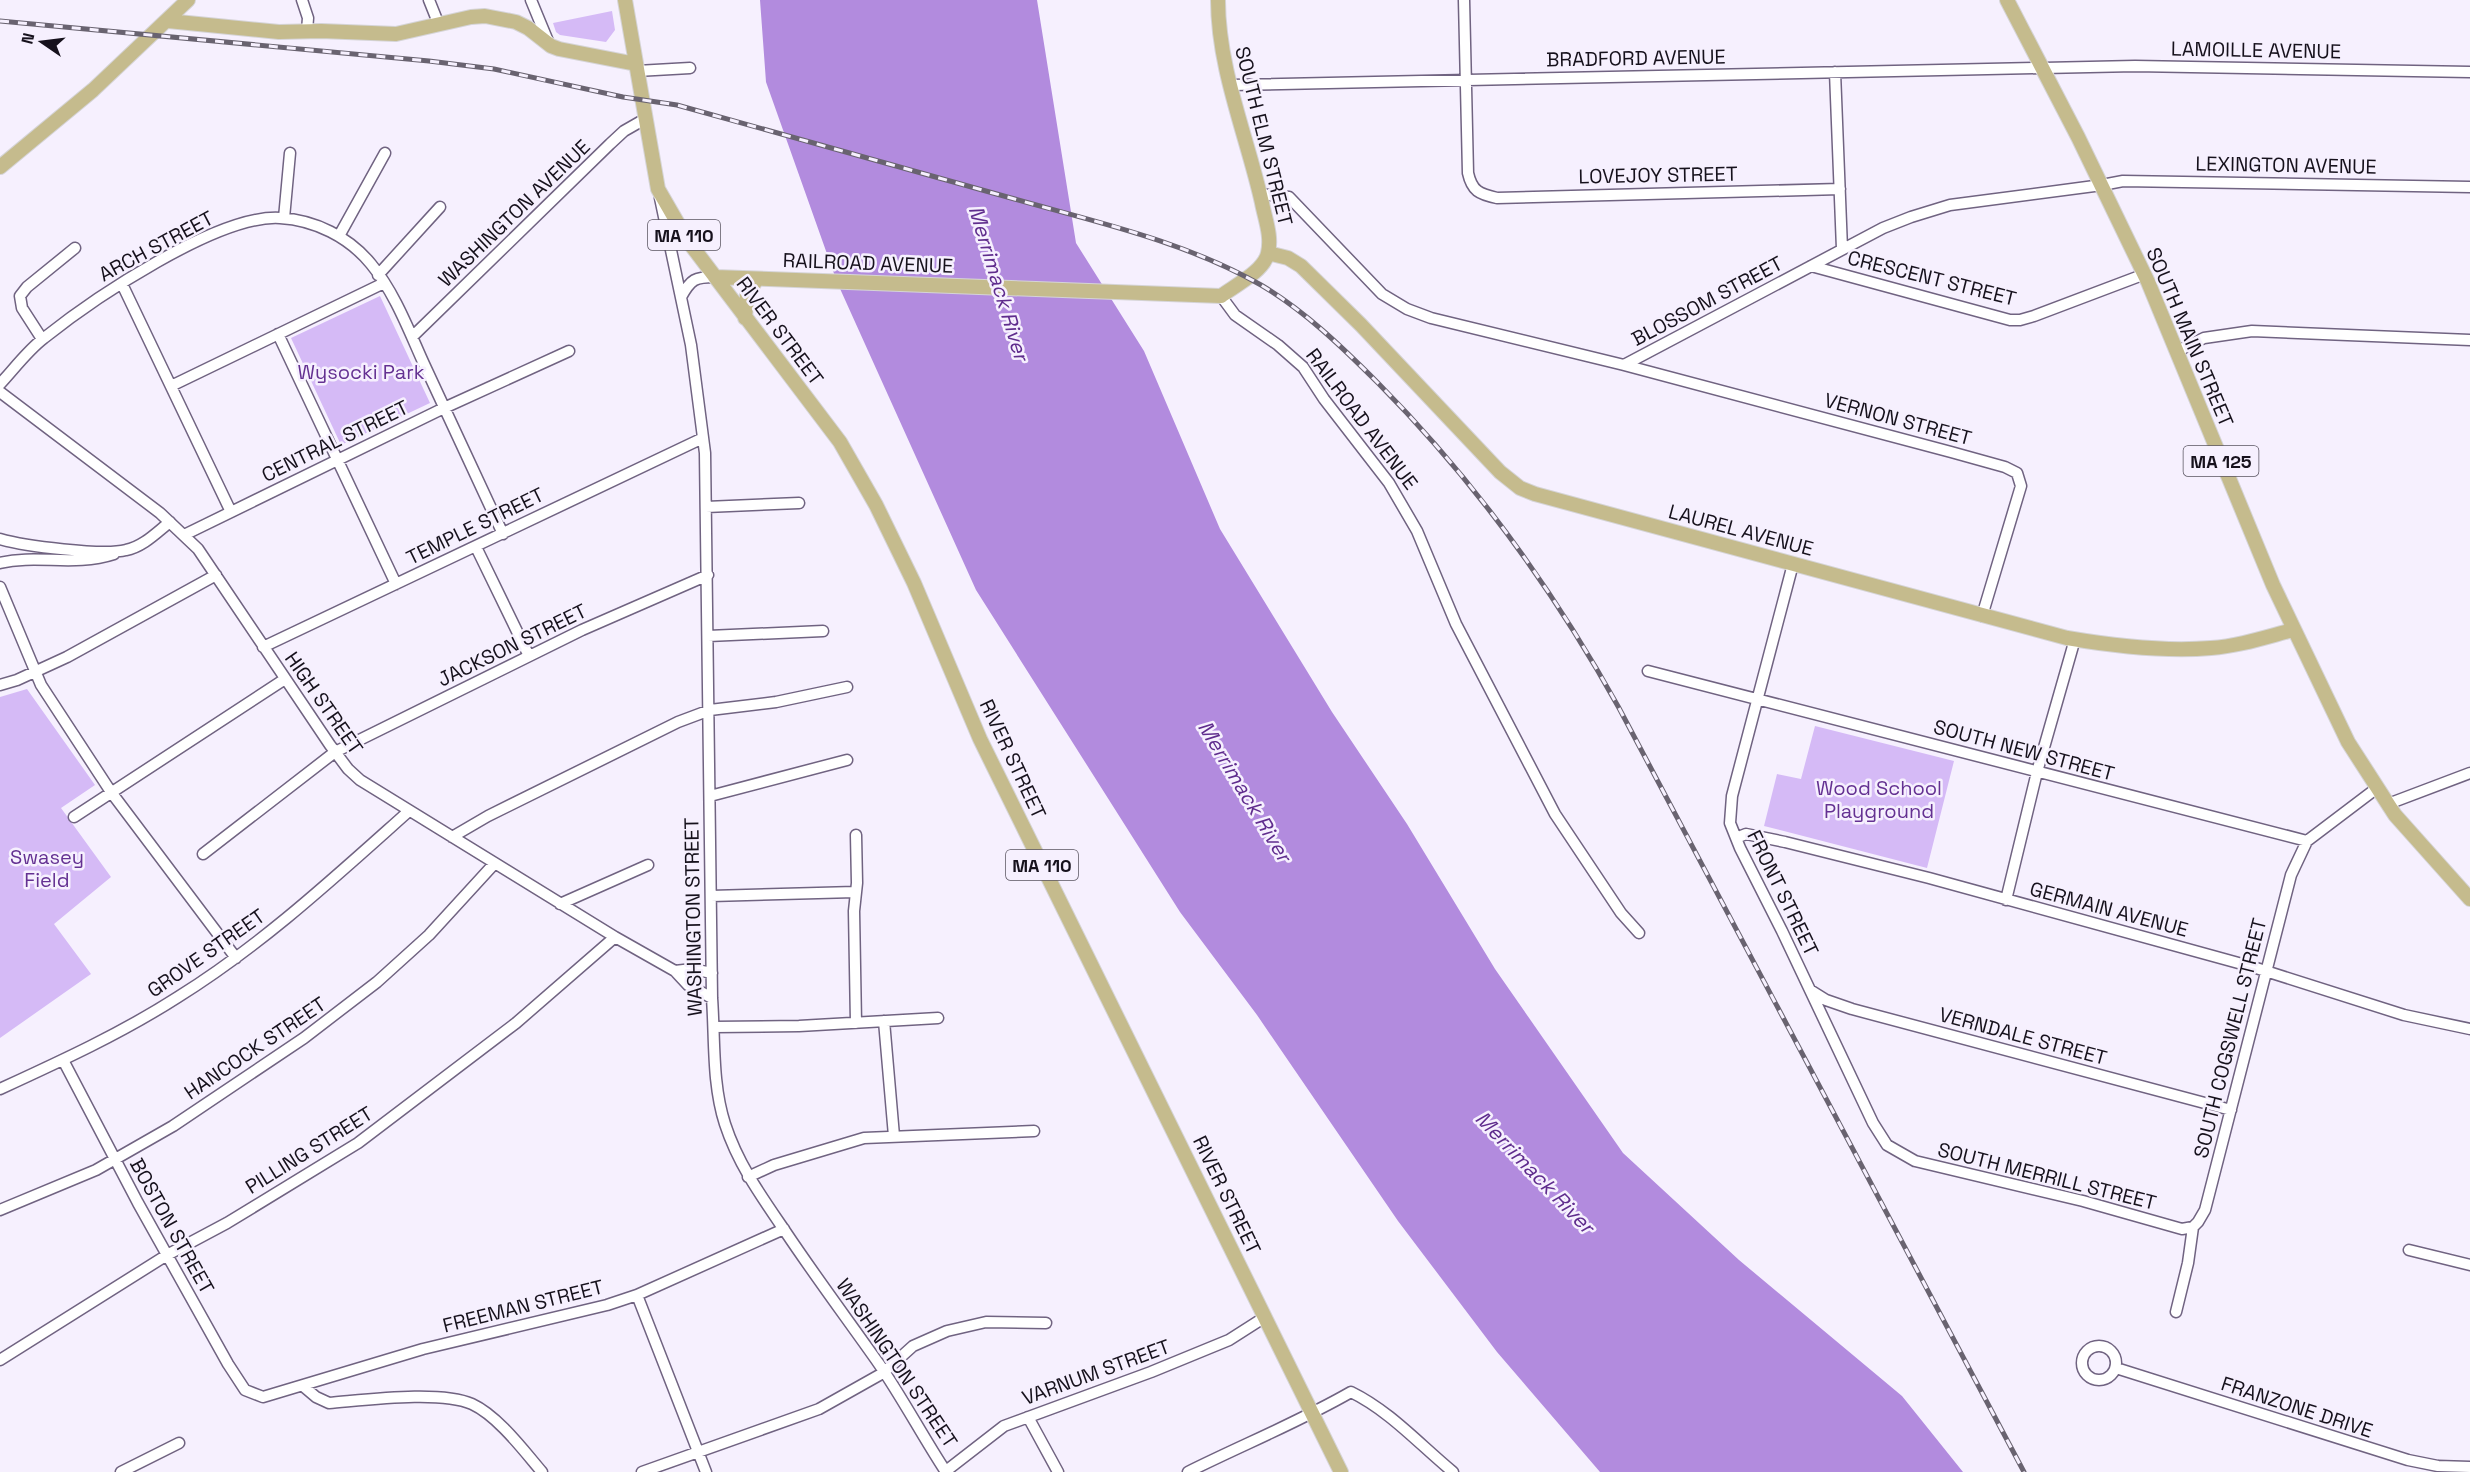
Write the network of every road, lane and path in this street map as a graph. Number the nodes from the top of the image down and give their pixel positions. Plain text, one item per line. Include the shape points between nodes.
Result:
1 (188, 0) edge
2 (302, 0) edge
3 (429, 0) edge
4 (531, 0) edge
5 (625, 0) edge
6 (1218, 0) edge
7 (1464, 0) edge
8 (2007, 0) edge
9 (168, 21) junction
10 (439, 25) junction
11 (307, 31) junction
12 (550, 46) junction
13 (2042, 67) junction
14 (636, 68) junction
15 (690, 68) dead end
16 (1835, 72) junction
17 (2470, 72) edge
18 (1465, 80) junction
19 (1231, 85) junction
20 (645, 119) junction
21 (290, 153) dead end
22 (385, 153) dead end
23 (0, 166) edge
24 (2102, 185) junction
25 (2470, 187) edge
26 (658, 189) junction
27 (1840, 189) junction
28 (1260, 194) junction
29 (440, 207) dead end
30 (284, 218) junction
31 (339, 236) junction
32 (75, 248) dead end
33 (1842, 249) junction
34 (1268, 253) junction
35 (1811, 266) junction
36 (2145, 274) junction
37 (715, 277) junction
38 (381, 279) junction
39 (758, 279) junction
40 (122, 284) junction
41 (1215, 295) junction
42 (681, 297) junction
43 (745, 318) junction
44 (279, 334) junction
45 (411, 338) junction
46 (42, 339) junction
47 (2470, 340) edge
48 (569, 351) dead end
49 (2178, 351) junction
50 (1624, 365) junction
51 (0, 384) edge
52 (171, 386) junction
53 (1, 397) edge
54 (444, 408) junction
55 (703, 438) junction
56 (338, 460) junction
57 (799, 503) dead end
58 (706, 507) junction
59 (231, 512) junction
60 (170, 522) junction
61 (503, 534) junction
62 (183, 535) junction
63 (0, 539) edge
64 (476, 547) junction
65 (126, 551) junction
66 (0, 562) edge
67 (1793, 564) junction
68 (216, 575) junction
69 (708, 575) junction
70 (396, 584) junction
71 (0, 587) edge
72 (1982, 616) junction
73 (2293, 630) junction
74 (823, 631) dead end
75 (708, 636) junction
76 (2075, 639) junction
77 (263, 647) junction
78 (529, 656) junction
79 (1648, 671) dead end
80 (36, 672) junction
81 (285, 679) junction
82 (0, 685) edge
83 (846, 687) dead end
84 (1758, 701) junction
85 (710, 710) junction
86 (335, 752) junction
87 (846, 760) dead end
88 (2037, 772) junction
89 (2470, 773) edge
90 (2377, 788) junction
91 (111, 792) junction
92 (710, 796) junction
93 (2388, 804) junction
94 (409, 811) junction
95 (74, 817) dead end
96 (856, 835) dead end
97 (452, 837) junction
98 (1736, 838) junction
99 (2307, 841) junction
100 (203, 854) dead end
101 (495, 864) junction
102 (648, 865) dead end
103 (855, 892) junction
104 (711, 896) junction
105 (2470, 899) edge
106 (2006, 900) junction
107 (560, 904) junction
108 (1639, 933) dead end
109 (615, 937) junction
110 (236, 958) junction
111 (675, 971) junction
112 (2266, 971) junction
113 (712, 973) junction
114 (1810, 990) junction
115 (712, 998) junction
116 (938, 1018) dead end
117 (884, 1021) junction
118 (856, 1023) junction
119 (714, 1027) junction
120 (2470, 1029) edge
121 (63, 1060) junction
122 (0, 1089) edge
123 (2230, 1110) junction
124 (1034, 1131) dead end
125 (894, 1136) junction
126 (1894, 1151) joint
127 (114, 1159) junction
128 (748, 1177) junction
129 (0, 1210) edge
130 (2193, 1227) junction
131 (784, 1229) junction
132 (2409, 1250) dead end
133 (167, 1255) junction
134 (2470, 1265) edge
135 (637, 1295) junction
136 (2176, 1312) dead end
137 (1265, 1317) junction
138 (1046, 1323) dead end
139 (0, 1360) edge
140 (2116, 1368) dead end
141 (883, 1373) junction
142 (303, 1386) junction
143 (263, 1396) joint
144 (1312, 1414) junction
145 (1028, 1417) junction
146 (179, 1443) dead end
147 (699, 1451) junction
148 (2470, 1467) edge
149 (121, 1472) edge
150 (542, 1472) edge
151 (642, 1472) edge
152 (706, 1472) edge
153 (946, 1472) edge
154 (1058, 1472) edge
155 (1188, 1472) edge
156 (1341, 1472) edge
157 (1454, 1472) edge

1 - 9 main road
2 - 11 street via 308,18
3 - 10 street
4 - 12 street
5 - 14 main road, WASHINGTON STREET / MA 110
6 - 19 main road, SOUTH ELM STREET
7 - 18 street
8 - 13 main road, SOUTH MAIN STREET / MA 125
9 - 11 main road via 249,30
9 - 23 main road via 93,90
10 - 11 main road via 396,34
10 - 12 main road via 471,17 501,18 528,28
12 - 14 main road
13 - 16 street, BRADFORD AVENUE
13 - 17 street, LAMOILLE AVENUE
13 - 24 main road, SOUTH MAIN STREET / MA 125
14 - 15 street
14 - 20 main road, WASHINGTON STREET / MA 110
16 - 18 street, BRADFORD AVENUE
16 - 27 street
18 - 19 street, BRADFORD AVENUE
18 - 27 street, LOVEJOY STREET via 1468,173 1471,186 1479,194 1497,198
19 - 28 main road, SOUTH ELM STREET
20 - 26 main road, WASHINGTON STREET / MA 110
20 - 45 street, WASHINGTON AVENUE via 610,144
21 - 30 street
22 - 31 street
24 - 25 street, LEXINGTON AVENUE via 2168,180
24 - 33 street, BLOSSOM STREET via 1950,205 1883,228
24 - 36 main road, SOUTH MAIN STREET / MA 125
26 - 37 main road, WASHINGTON STREET / MA 110 via 675,223
26 - 42 street, WASHINGTON STREET
27 - 33 street
28 - 34 main road, SOUTH ELM STREET via 1269,236
28 - 50 street, BLOSSOM STREET via 1289,197 1382,294 1407,309
29 - 38 street
30 - 31 street, ARCH STREET via 306,222
30 - 40 street, ARCH STREET via 252,220 216,232
31 - 38 street, ARCH STREET via 354,246
32 - 46 street via 20,296 22,308
33 - 35 street, BLOSSOM STREET
34 - 41 main road, SOUTH ELM STREET via 1264,263
34 - 67 main road, LAUREL AVENUE via 1301,266 1500,472 1520,488
35 - 36 street, CRESCENT STREET via 2010,320 2034,316
35 - 50 street, BLOSSOM STREET
36 - 49 main road, SOUTH MAIN STREET / MA 125
37 - 39 main road, RAILROAD AVENUE
37 - 42 street via 699,277
37 - 43 main road, RIVER STREET / MA 110
38 - 44 street
38 - 45 street, ARCH STREET
39 - 41 main road, RAILROAD AVENUE
39 - 43 main road via 747,295
40 - 46 street, ARCH STREET
40 - 52 street
41 - 108 street, RAILROAD AVENUE via 1303,367 1389,483 1417,531 1456,624 1555,814 1621,913
42 - 55 street, WASHINGTON STREET
43 - 137 main road, RIVER STREET / MA 110 via 840,442 876,506 914,583 980,739
44 - 52 street
44 - 56 street
45 - 54 street, ARCH STREET
46 - 51 street, ARCH STREET
47 - 49 street via 2252,331 2204,338
48 - 54 street, CENTRAL STREET
49 - 73 main road, SOUTH MAIN STREET / MA 125
50 - 72 street, VERNON STREET via 2017,473 2020,486
52 - 59 street
53 - 60 street, HIGH STREET
54 - 56 street, CENTRAL STREET
54 - 61 street, ARCH STREET
55 - 58 street, WASHINGTON STREET
55 - 61 street, TEMPLE STREET
56 - 59 street, CENTRAL STREET
56 - 70 street
57 - 58 street
58 - 69 street, WASHINGTON STREET
59 - 62 street, CENTRAL STREET
60 - 62 street, HIGH STREET
60 - 65 street
61 - 64 street, TEMPLE STREET
62 - 68 street, HIGH STREET
63 - 65 street via 56,548
64 - 70 street, TEMPLE STREET
64 - 78 street
65 - 66 street via 89,560
67 - 72 main road, LAUREL AVENUE
67 - 84 street, FRONT STREET
68 - 77 street, HIGH STREET
68 - 80 street
69 - 75 street, WASHINGTON STREET
69 - 78 street, JACKSON STREET
70 - 77 street, TEMPLE STREET
71 - 80 street
72 - 76 main road, LAUREL AVENUE
73 - 76 main road, LAUREL AVENUE via 2240,644 2180,649
73 - 90 main road, SOUTH MAIN STREET / MA 125 via 2348,742
74 - 75 street
75 - 85 street, WASHINGTON STREET
76 - 88 street
77 - 81 street, HIGH STREET
78 - 86 street, JACKSON STREET
79 - 84 street, SOUTH NEW STREET
80 - 82 street
80 - 91 street
81 - 86 street, HIGH STREET
81 - 91 street
83 - 85 street via 776,702
84 - 88 street, SOUTH NEW STREET
84 - 98 street, FRONT STREET via 1732,796 1730,824
85 - 92 street, WASHINGTON STREET
85 - 97 street via 646,738
86 - 94 street, HIGH STREET via 360,780
86 - 100 street, JACKSON STREET
87 - 92 street
88 - 99 street, SOUTH NEW STREET
88 - 106 street
89 - 93 street
90 - 93 main road, SOUTH MAIN STREET / MA 125
90 - 99 street
91 - 95 street
91 - 110 street
92 - 104 street, WASHINGTON STREET
93 - 105 main road, SOUTH MAIN STREET / MA 125
94 - 97 street, HIGH STREET
94 - 110 street, GROVE STREET via 321,890
96 - 103 street
97 - 101 street, HIGH STREET
98 - 106 street, GERMAIN AVENUE via 1746,834 1785,842
98 - 114 street, FRONT STREET
99 - 112 street, SOUTH COGSWELL STREET via 2291,875
101 - 107 street, HIGH STREET
101 - 127 street, HANCOCK STREET via 429,935 341,1011 173,1126
102 - 107 street
103 - 104 street
103 - 118 street
104 - 113 street, WASHINGTON STREET
106 - 112 street, GERMAIN AVENUE
107 - 109 street, HIGH STREET
109 - 111 street, HIGH STREET
109 - 133 street, PILLING STREET via 524,1017 389,1121 237,1217
110 - 121 street, GROVE STREET via 148,1015
111 - 113 street, HIGH STREET
111 - 115 street, HIGH STREET via 688,985
112 - 120 street, GERMAIN AVENUE via 2404,1015
112 - 123 street, SOUTH COGSWELL STREET
113 - 115 street, WASHINGTON STREET
114 - 123 street, VERNDALE STREET via 1852,1009
114 - 126 street, FRONT STREET via 1873,1123
115 - 119 street, WASHINGTON STREET
116 - 117 street
117 - 118 street
117 - 125 street
118 - 119 street
119 - 128 street, WASHINGTON STREET via 724,1123
121 - 122 street, GROVE STREET
121 - 127 street, BOSTON STREET
123 - 130 street, SOUTH COGSWELL STREET via 2205,1210
124 - 125 street
125 - 128 street via 848,1142
126 - 130 street, SOUTH MERRILL STREET via 1930,1166 2072,1198 2182,1229
127 - 129 street, HANCOCK STREET
127 - 133 street, BOSTON STREET
128 - 131 street, WASHINGTON STREET
130 - 136 street
131 - 135 street, FREEMAN STREET
131 - 141 street, WASHINGTON STREET
132 - 134 street
133 - 139 street, PILLING STREET
133 - 143 street, BOSTON STREET via 241,1385
135 - 142 street, FREEMAN STREET via 423,1349
135 - 147 street
137 - 144 main road, RIVER STREET / MA 110
137 - 145 street, VARNUM STREET via 1229,1340
138 - 141 street via 986,1322 947,1331 913,1346
140 - 148 street, FRANZONE DRIVE via 2401,1458 2438,1466
141 - 147 street via 819,1409
141 - 153 street, WASHINGTON STREET
142 - 143 street, FREEMAN STREET
142 - 150 street via 329,1403 455,1398 474,1405 497,1424
144 - 155 street
144 - 156 main road, RIVER STREET / MA 110
144 - 157 street via 1351,1392 1368,1400
145 - 153 street, VARNUM STREET via 1004,1426
145 - 154 street
146 - 149 street
147 - 151 street
147 - 152 street

